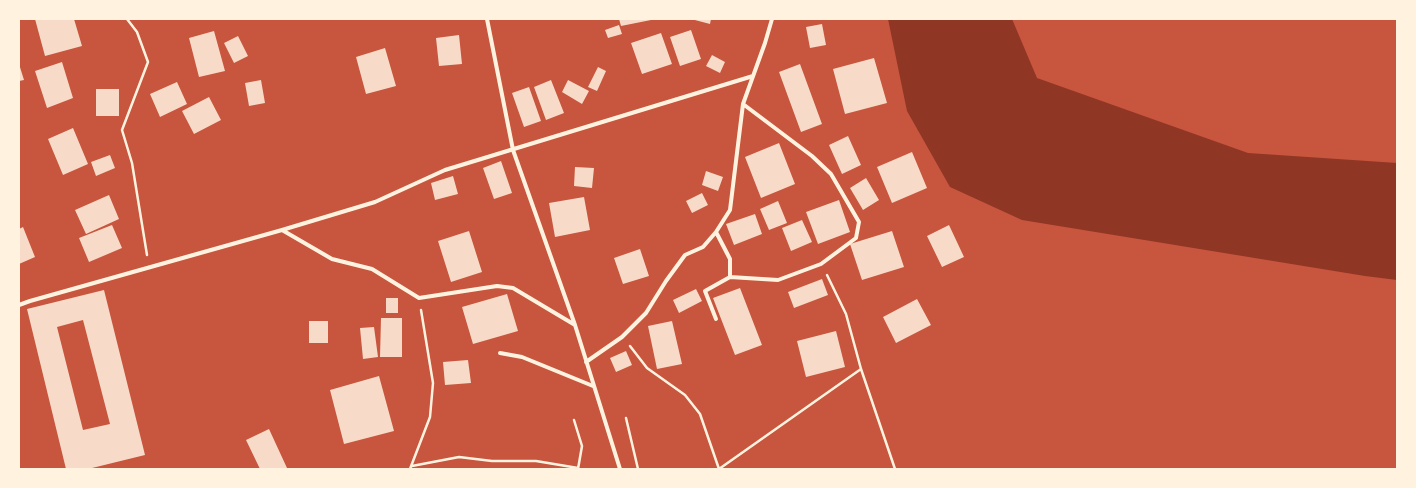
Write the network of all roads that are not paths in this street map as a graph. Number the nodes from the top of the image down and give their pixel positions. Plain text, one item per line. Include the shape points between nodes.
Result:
1 (487, 19) edge
2 (772, 19) edge
3 (753, 76) junction
4 (743, 104) junction
5 (513, 150) junction
6 (282, 230) junction
7 (716, 232) junction
8 (730, 277) junction
9 (19, 305) edge
10 (716, 319) dead end
11 (575, 325) junction
12 (500, 353) dead end
13 (586, 362) junction
14 (593, 386) junction
15 (620, 469) edge

1 - 5 street
2 - 3 street
3 - 4 street
3 - 5 street
4 - 7 street via 730,210
4 - 8 street via 812,156 831,174 858,222 856,238 821,264 778,280
5 - 6 street via 445,170 375,202
5 - 11 street
6 - 9 street
6 - 11 street via 332,259 372,269 420,298 497,286 513,288
7 - 8 street via 730,259
7 - 13 street via 703,247 686,255 646,313 622,337
8 - 10 street via 705,291
11 - 13 street
12 - 14 street via 528,360
13 - 14 street
14 - 15 street

